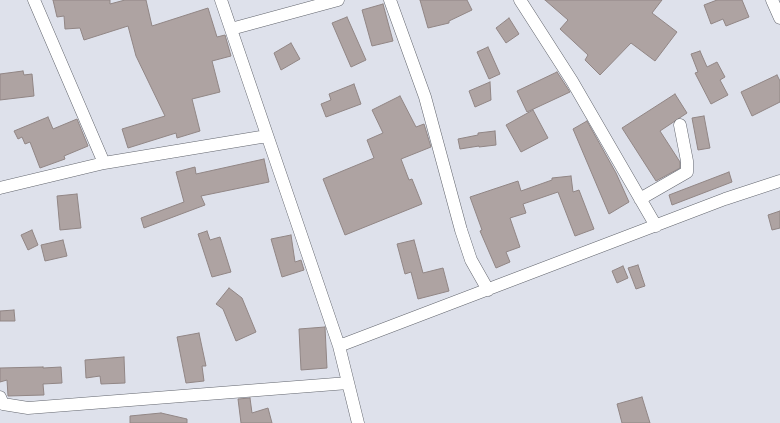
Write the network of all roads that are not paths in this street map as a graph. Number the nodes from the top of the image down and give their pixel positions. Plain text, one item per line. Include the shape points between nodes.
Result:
1 (34, 0) edge
2 (221, 0) edge
3 (338, 0) edge
4 (390, 0) edge
5 (520, 0) edge
6 (772, 0) edge
7 (780, 18) edge
8 (231, 29) junction
9 (680, 126) dead end
10 (267, 136) junction
11 (104, 163) junction
12 (780, 181) edge
13 (0, 188) edge
14 (640, 199) junction
15 (656, 226) junction
16 (488, 290) junction
17 (338, 346) junction
18 (348, 384) junction
19 (0, 397) edge
20 (358, 423) edge

1 - 11 street
2 - 8 street
3 - 8 street
4 - 16 street via 425,98 471,260
5 - 14 street via 572,81
6 - 7 street
8 - 10 street
9 - 14 street via 687,172
10 - 11 street
10 - 17 street
11 - 13 street
12 - 15 street
14 - 15 street
15 - 16 street
16 - 17 street
17 - 18 street
18 - 19 street via 28,408 3,404
18 - 20 street

